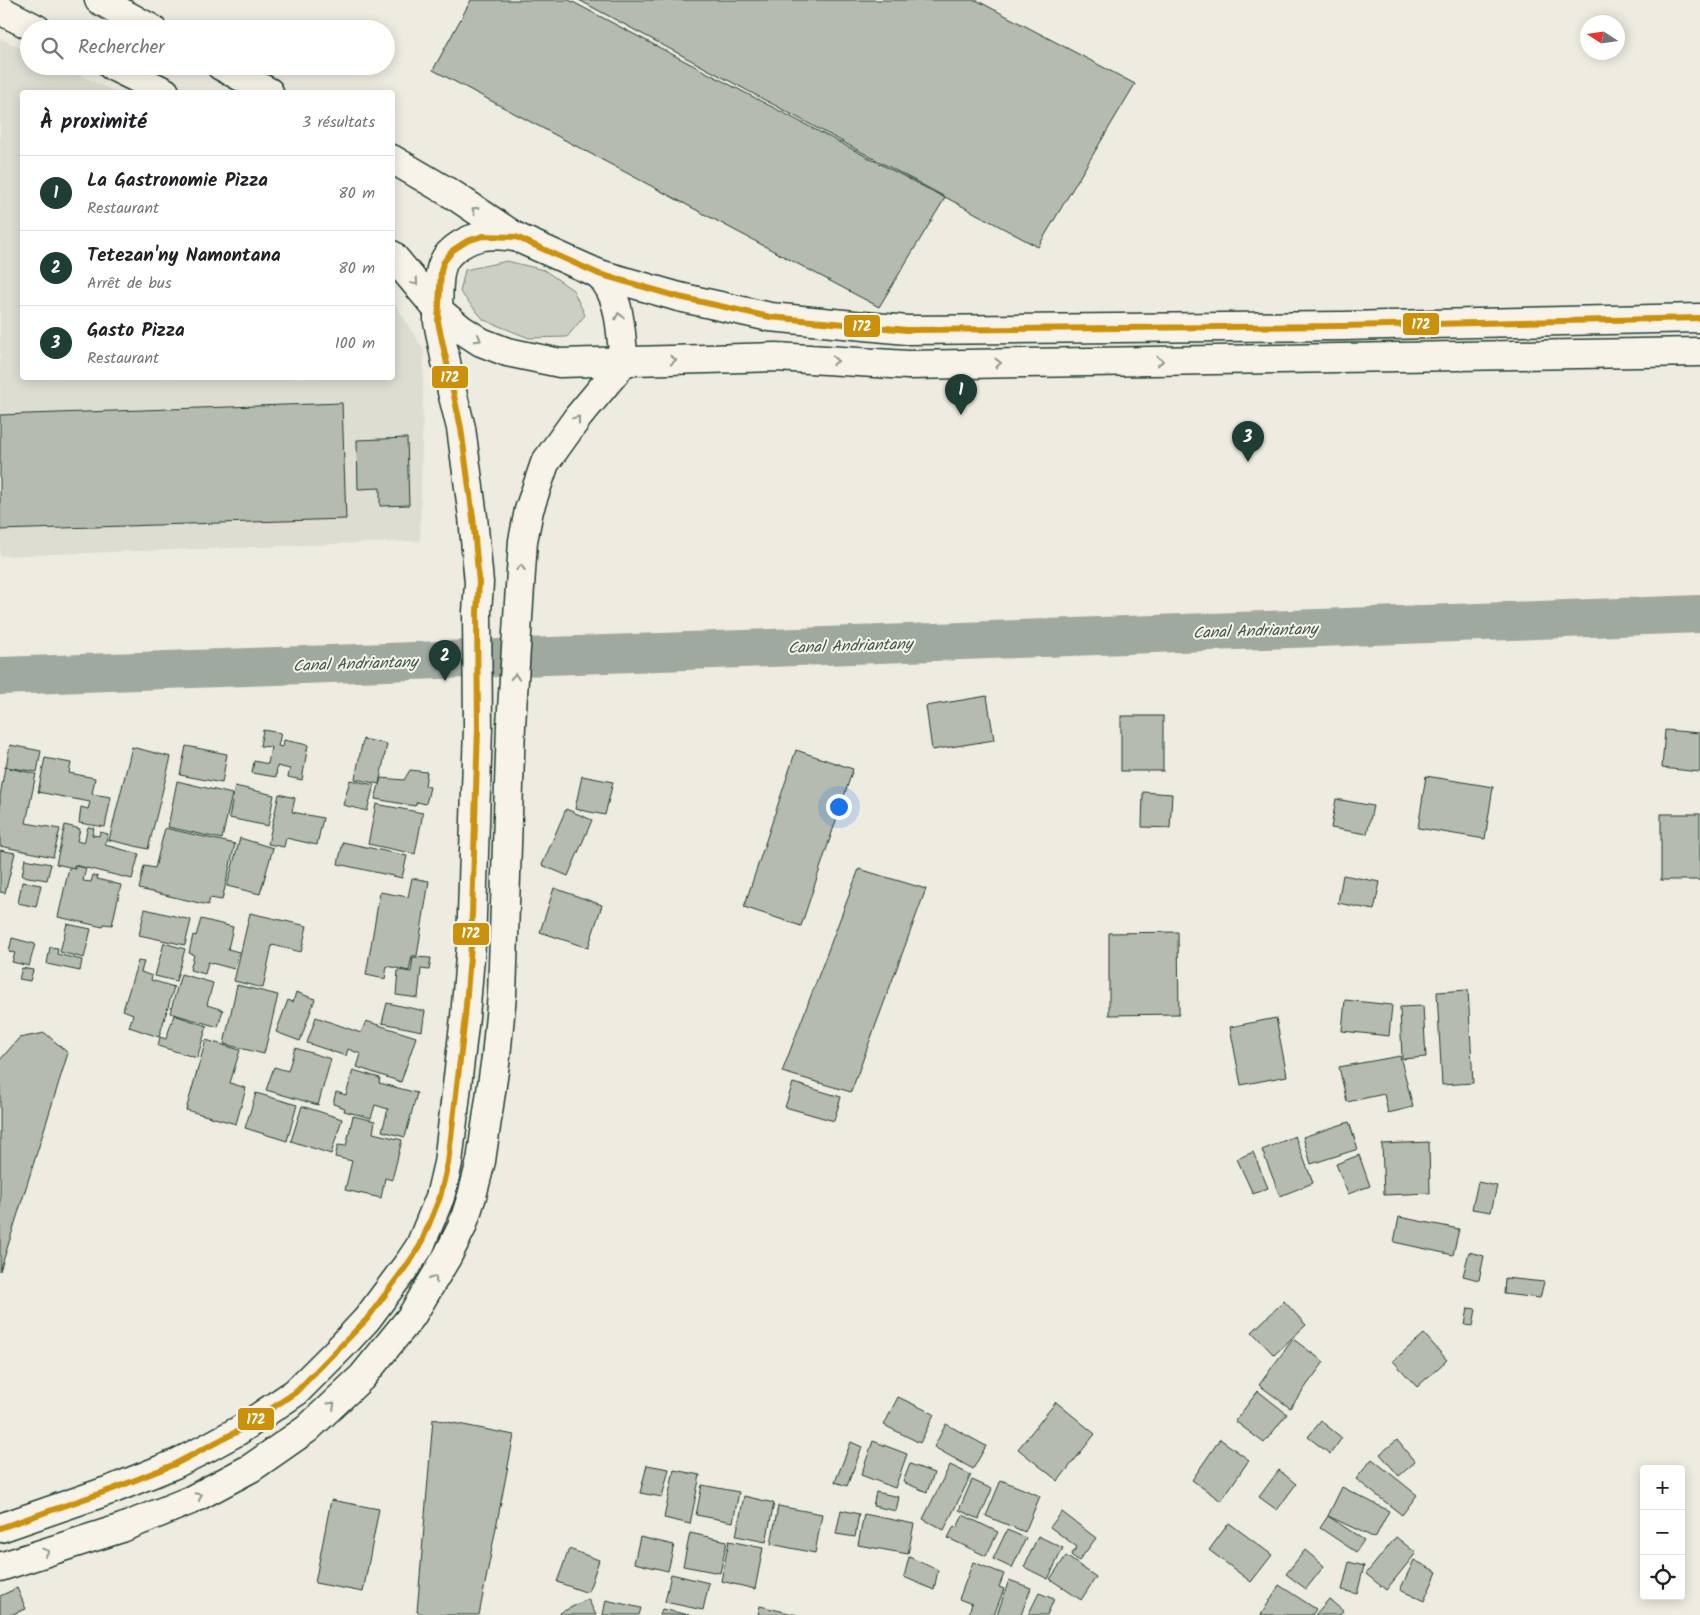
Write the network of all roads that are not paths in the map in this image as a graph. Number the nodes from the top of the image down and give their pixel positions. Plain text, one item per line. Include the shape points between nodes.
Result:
1 (99, 0) edge
2 (0, 10) edge
3 (20, 20) edge
4 (136, 20) edge
5 (130, 75) edge
6 (238, 75) edge
7 (161, 90) edge
8 (265, 90) edge
9 (395, 161) edge
10 (516, 237) junction
11 (395, 259) edge
12 (599, 274) junction
13 (438, 310) junction
14 (1700, 318) edge
15 (1700, 352) edge
16 (624, 362) junction
17 (0, 1528) edge
18 (0, 1567) edge

1 - 4 main road
2 - 3 main road
5 - 7 main road
6 - 8 main road
10 -> 9 main road
10 - 12 main road
10 - 13 main road via 483,236 453,250 443,263
11 -> 13 main road
12 - 14 main road via 679,297 770,317 907,330 1343,326
16 -> 12 main road via 618,310 611,290
13 -> 16 main road via 481,342 507,352 560,364
13 - 17 main road via 461,428 479,583 473,891 465,1017 448,1163 440,1197 420,1246 367,1319 319,1370 282,1403 175,1464
16 -> 15 main road via 776,357 908,365
18 -> 16 main road via 131,1524 191,1500 252,1468 307,1428 362,1377 411,1316 447,1257 462,1227 481,1161 502,995 512,725 526,526 545,463

